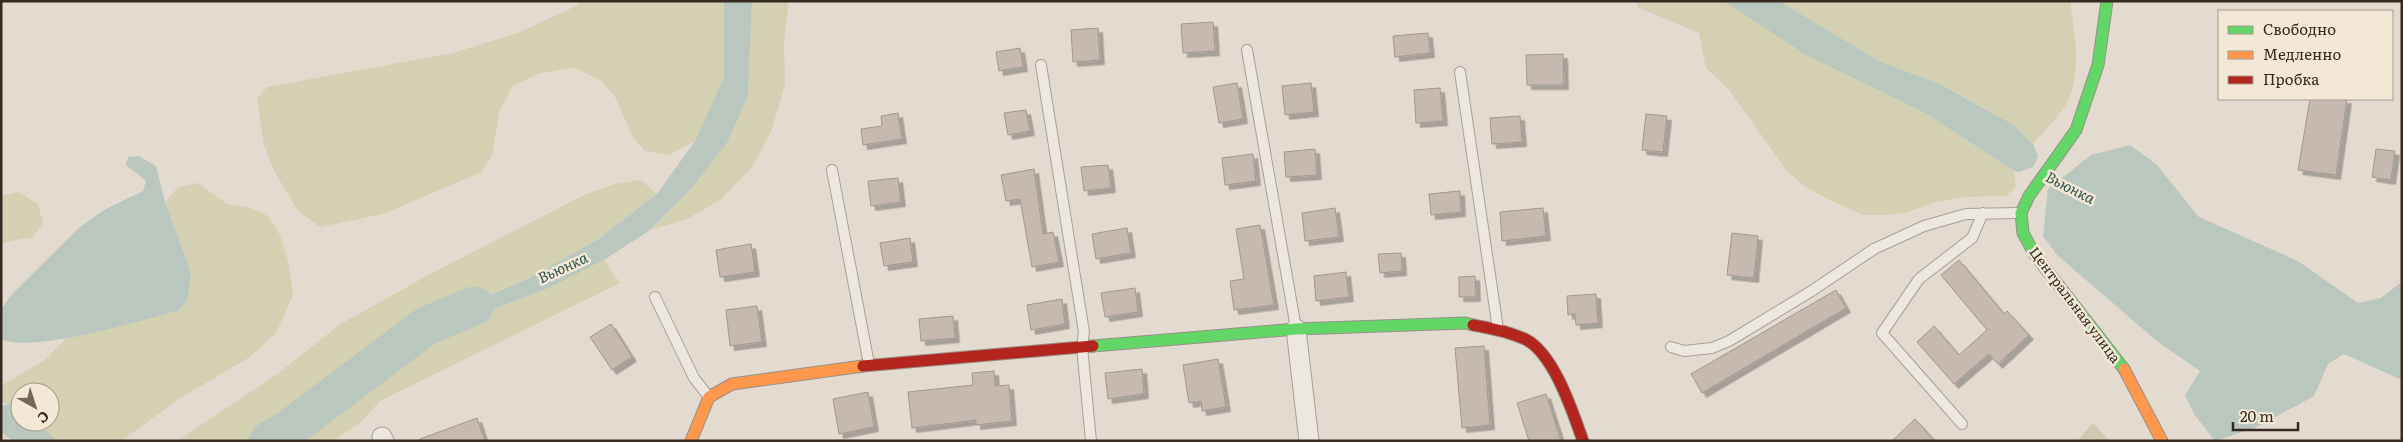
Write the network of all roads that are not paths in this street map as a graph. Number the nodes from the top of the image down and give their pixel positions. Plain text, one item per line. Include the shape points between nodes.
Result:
1 (2107, 1) edge
2 (1247, 50) dead end
3 (1041, 65) dead end
4 (1460, 72) dead end
5 (832, 170) dead end
6 (2021, 213) junction
7 (1983, 214) junction
8 (655, 297) dead end
9 (1296, 329) junction
10 (1498, 330) junction
11 (1082, 347) junction
12 (1671, 347) dead end
13 (869, 365) junction
14 (709, 397) junction
15 (1962, 424) dead end
16 (691, 441) edge
17 (1091, 441) edge
18 (1308, 441) edge
19 (1583, 441) edge
20 (2162, 441) edge

1 - 6 street via 2098,65 2076,130 2029,196
2 - 9 lane
3 - 11 lane via 1084,332
4 - 10 lane
5 - 13 lane
6 - 7 lane
6 - 20 street, Центральная улица via 2023,233 2035,255 2120,362
7 - 12 lane via 1966,214 1924,226 1874,249 1729,341 1712,348 1684,351
7 - 15 lane via 1972,238 1919,279 1882,333
8 - 14 lane via 694,378
9 - 10 street via 1465,323
9 - 11 street
9 - 18 street
10 - 19 street via 1527,340 1547,360 1565,392
11 - 13 street
11 - 17 lane
13 - 14 street via 732,384
14 - 16 street

